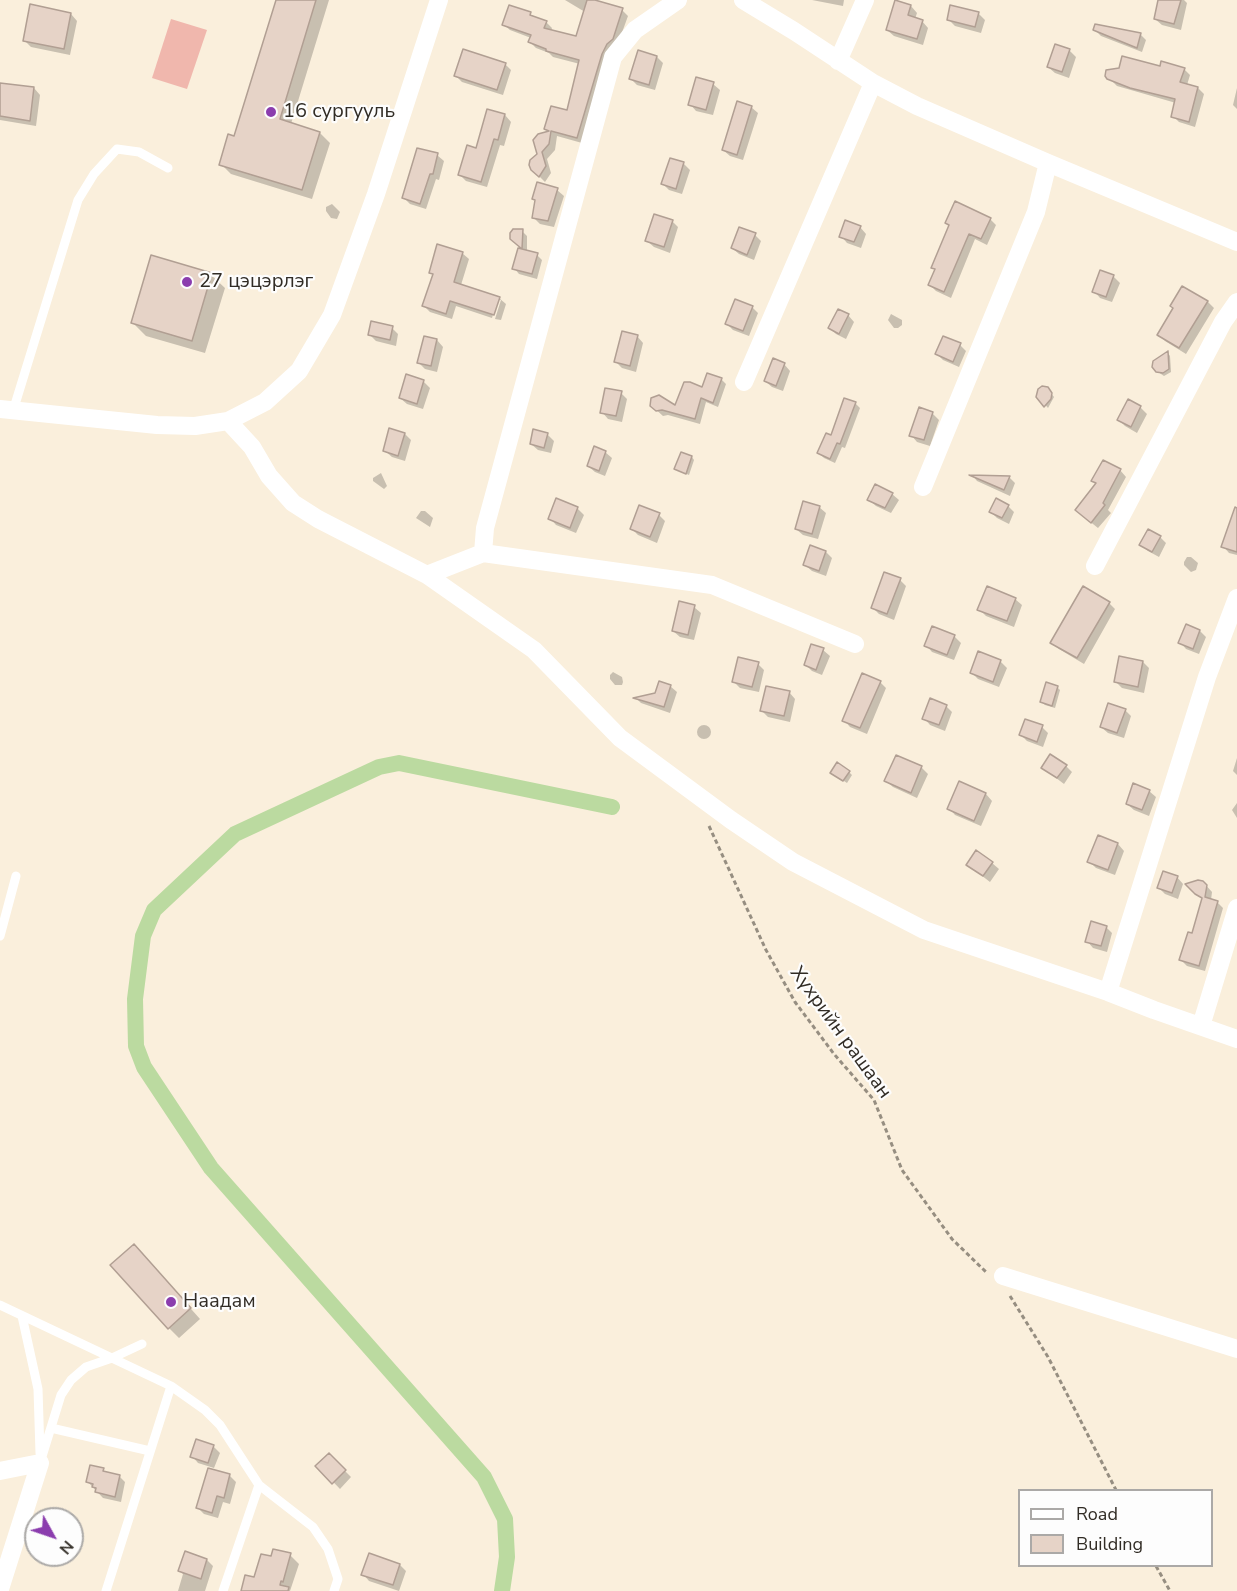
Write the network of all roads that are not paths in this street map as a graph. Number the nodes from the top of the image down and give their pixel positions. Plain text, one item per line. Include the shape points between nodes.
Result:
1 (439, 0) edge
2 (678, 0) edge
3 (743, 0) edge
4 (865, 0) edge
5 (838, 61) junction
6 (873, 83) junction
7 (1048, 163) junction
8 (168, 168) dead end
9 (1237, 242) edge
10 (1237, 302) edge
11 (744, 382) dead end
12 (7, 410) edge
13 (228, 421) junction
14 (923, 487) dead end
15 (483, 553) junction
16 (1095, 566) dead end
17 (427, 575) junction
18 (1237, 598) edge
19 (855, 644) dead end
20 (16, 876) dead end
21 (1237, 909) edge
22 (0, 936) edge
23 (1108, 992) junction
24 (1201, 1026) junction
25 (1237, 1039) edge
26 (998, 1277) road end
27 (0, 1305) edge
28 (22, 1316) junction
29 (142, 1344) dead end
30 (1237, 1349) edge
31 (112, 1358) junction
32 (171, 1386) junction
33 (51, 1428) junction
34 (150, 1452) junction
35 (40, 1463) junction
36 (0, 1471) edge
37 (259, 1485) junction
38 (0, 1589) edge
39 (106, 1591) edge
40 (223, 1591) edge
41 (334, 1591) edge

1 - 13 street via 332,315 299,371 265,402
2 - 15 street via 635,30 613,57 485,528
3 - 5 street
4 - 5 street
5 - 6 street
6 - 7 street
6 - 11 street
7 - 9 street
7 - 14 street via 1036,212
8 - 12 lane via 140,152 117,149 94,174 78,200
10 - 16 street
12 - 13 street via 195,426
13 - 17 street via 293,503
15 - 17 street
15 - 19 street via 712,585
17 - 23 street via 534,650 620,738 793,862 924,930
18 - 23 street via 1207,677
20 - 22 lane
21 - 24 street
23 - 24 street
24 - 25 street
26 - 30 street
27 - 28 lane
28 - 31 lane
28 - 35 lane via 38,1389
29 - 31 lane
31 - 32 lane
31 - 33 lane via 86,1366 71,1380 61,1395
32 - 34 lane
32 - 37 lane via 220,1425
33 - 34 lane
33 - 35 lane
34 - 39 lane
35 - 36 street
35 - 38 street
37 - 40 lane
37 - 41 lane via 313,1527 328,1549 338,1579

